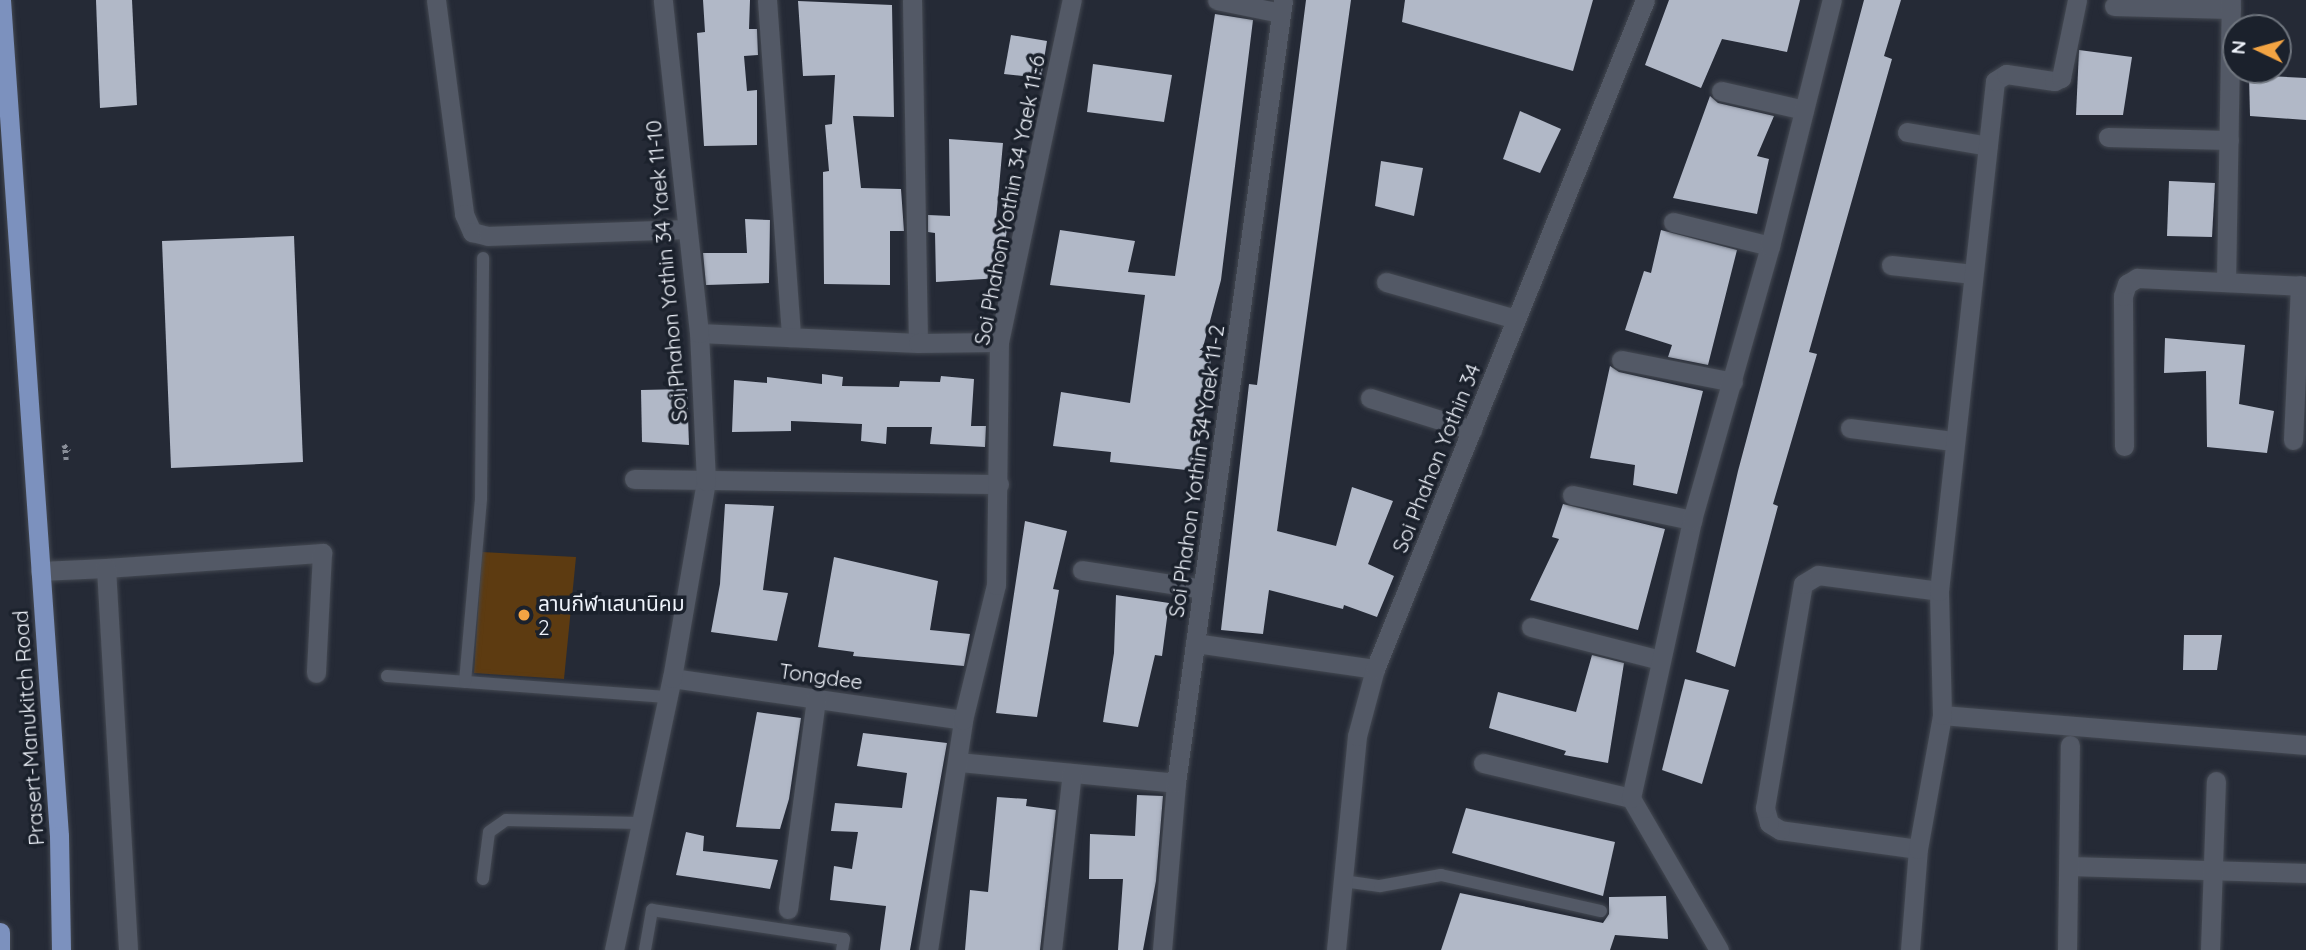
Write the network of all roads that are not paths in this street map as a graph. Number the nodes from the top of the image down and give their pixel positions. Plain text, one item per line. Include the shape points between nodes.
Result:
1 (1, 0) edge
2 (436, 0) edge
3 (663, 0) edge
4 (767, 0) edge
5 (912, 0) edge
6 (1072, 0) edge
7 (1217, 0) edge
8 (1645, 0) edge
9 (1832, 0) edge
10 (2077, 0) edge
11 (2231, 4) edge
12 (1282, 6) edge
13 (2113, 6) dead end
14 (1721, 90) dead end
15 (1804, 110) junction
16 (1907, 132) dead end
17 (2108, 137) dead end
18 (2229, 140) junction
19 (1987, 146) junction
20 (1672, 222) dead end
21 (685, 229) junction
22 (1770, 246) junction
23 (483, 258) dead end
24 (1891, 265) dead end
25 (1973, 274) junction
26 (1386, 282) dead end
27 (2226, 282) junction
28 (2303, 286) edge
29 (1516, 319) junction
30 (699, 333) junction
31 (791, 337) junction
32 (999, 342) junction
33 (918, 343) junction
34 (1621, 360) dead end
35 (1732, 382) junction
36 (1370, 398) dead end
37 (1850, 428) dead end
38 (1472, 430) junction
39 (2293, 440) dead end
40 (1953, 441) junction
41 (2124, 446) dead end
42 (634, 480) dead end
43 (706, 481) junction
44 (999, 484) junction
45 (1572, 495) dead end
46 (1692, 520) junction
47 (106, 568) junction
48 (1082, 570) dead end
49 (40, 571) junction
50 (1202, 589) junction
51 (1939, 591) junction
52 (1531, 627) dead end
53 (1195, 643) junction
54 (1660, 660) junction
55 (1375, 669) junction
56 (316, 673) dead end
57 (387, 676) dead end
58 (465, 682) junction
59 (669, 688) junction
60 (816, 699) junction
61 (1942, 715) junction
62 (962, 720) junction
63 (2070, 745) dead end
64 (2306, 745) edge
65 (959, 762) junction
66 (1483, 763) dead end
67 (1072, 773) junction
68 (2216, 780) dead end
69 (1176, 783) junction
70 (1631, 798) junction
71 (639, 823) junction
72 (1918, 849) junction
73 (2070, 866) junction
74 (2213, 871) junction
75 (2306, 873) edge
76 (483, 879) dead end
77 (1343, 881) junction
78 (788, 909) dead end
79 (1601, 911) dead end
80 (0, 932) edge
81 (843, 944) edge
82 (0, 950) edge
83 (61, 950) edge
84 (128, 950) edge
85 (614, 950) edge
86 (645, 950) edge
87 (929, 950) edge
88 (1052, 950) edge
89 (1162, 950) edge
90 (1336, 950) edge
91 (1718, 950) edge
92 (1910, 950) edge
93 (2067, 950) edge
94 (2210, 950) edge

1 - 49 main road, Prasert-Manukitch Road
2 - 21 street via 464,214 472,233
3 - 21 street, Soi Phahon Yothin 34 Yaek 11-10
4 - 31 street
5 - 33 street
6 - 32 street, Soi Phahon Yothin 34 Yaek 11-6
7 - 12 street
8 - 29 street, Soi Phahon Yothin 34
9 - 15 street
10 - 19 street via 2061,78 2006,74 1995,81
11 - 13 street
11 - 18 street
12 - 50 street, Soi Phahon Yothin 34 Yaek 11-2
14 - 15 street
15 - 22 street
16 - 19 street
17 - 18 street
18 - 27 street
19 - 25 street
20 - 22 street
21 - 30 street, Soi Phahon Yothin 34 Yaek 11-10
22 - 35 street
23 - 58 lane via 481,499
24 - 25 street
25 - 40 street
26 - 29 street
27 - 28 street
27 - 41 street via 2137,278 2127,284
28 - 39 street
29 - 38 street, Soi Phahon Yothin 34
30 - 31 street
30 - 43 street, Soi Phahon Yothin 34 Yaek 11-10
31 - 33 street
32 - 33 street
32 - 44 street, Soi Phahon Yothin 34 Yaek 11-6
34 - 35 street
35 - 46 street
36 - 38 street
37 - 40 street
38 - 55 street, Soi Phahon Yothin 34
40 - 51 street
42 - 43 street
43 - 44 street
43 - 59 street, Soi Phahon Yothin 34 Yaek 11-10
44 - 62 street, Soi Phahon Yothin 34 Yaek 11-6 via 996,584
45 - 46 street
46 - 54 street
47 - 49 street
47 - 56 street via 322,553
47 - 84 street
48 - 50 street
49 - 83 main road, Prasert-Manukitch Road via 59,836
50 - 53 street, Soi Phahon Yothin 34 Yaek 11-2
51 - 61 street
51 - 72 street via 1818,575 1803,584 1765,808 1769,823 1780,830
52 - 54 street
53 - 55 street
53 - 69 street, Soi Phahon Yothin 34 Yaek 11-2
54 - 70 street
55 - 77 street, Soi Phahon Yothin 34 via 1357,736
57 - 58 lane
58 - 59 lane
59 - 60 street, Tongdee
59 - 71 street, Soi Phahon Yothin 34 Yaek 11-10
60 - 62 street, Tongdee
60 - 78 street
61 - 64 street
61 - 72 street
62 - 65 street, Soi Phahon Yothin 34 Yaek 11-6
63 - 73 street
65 - 67 street
65 - 87 street, Soi Phahon Yothin 34 Yaek 11-6
66 - 70 street
67 - 69 street
67 - 88 street
68 - 74 street
69 - 89 street, Soi Phahon Yothin 34 Yaek 11-2
70 - 91 street
71 - 76 lane via 506,820 489,832
71 - 85 street, Soi Phahon Yothin 34 Yaek 11-10
72 - 92 street
73 - 74 street
73 - 93 street
74 - 75 street
74 - 94 street
77 - 79 lane via 1380,886 1441,876
77 - 90 street, Soi Phahon Yothin 34
80 - 82 main road
81 - 86 lane via 652,910

